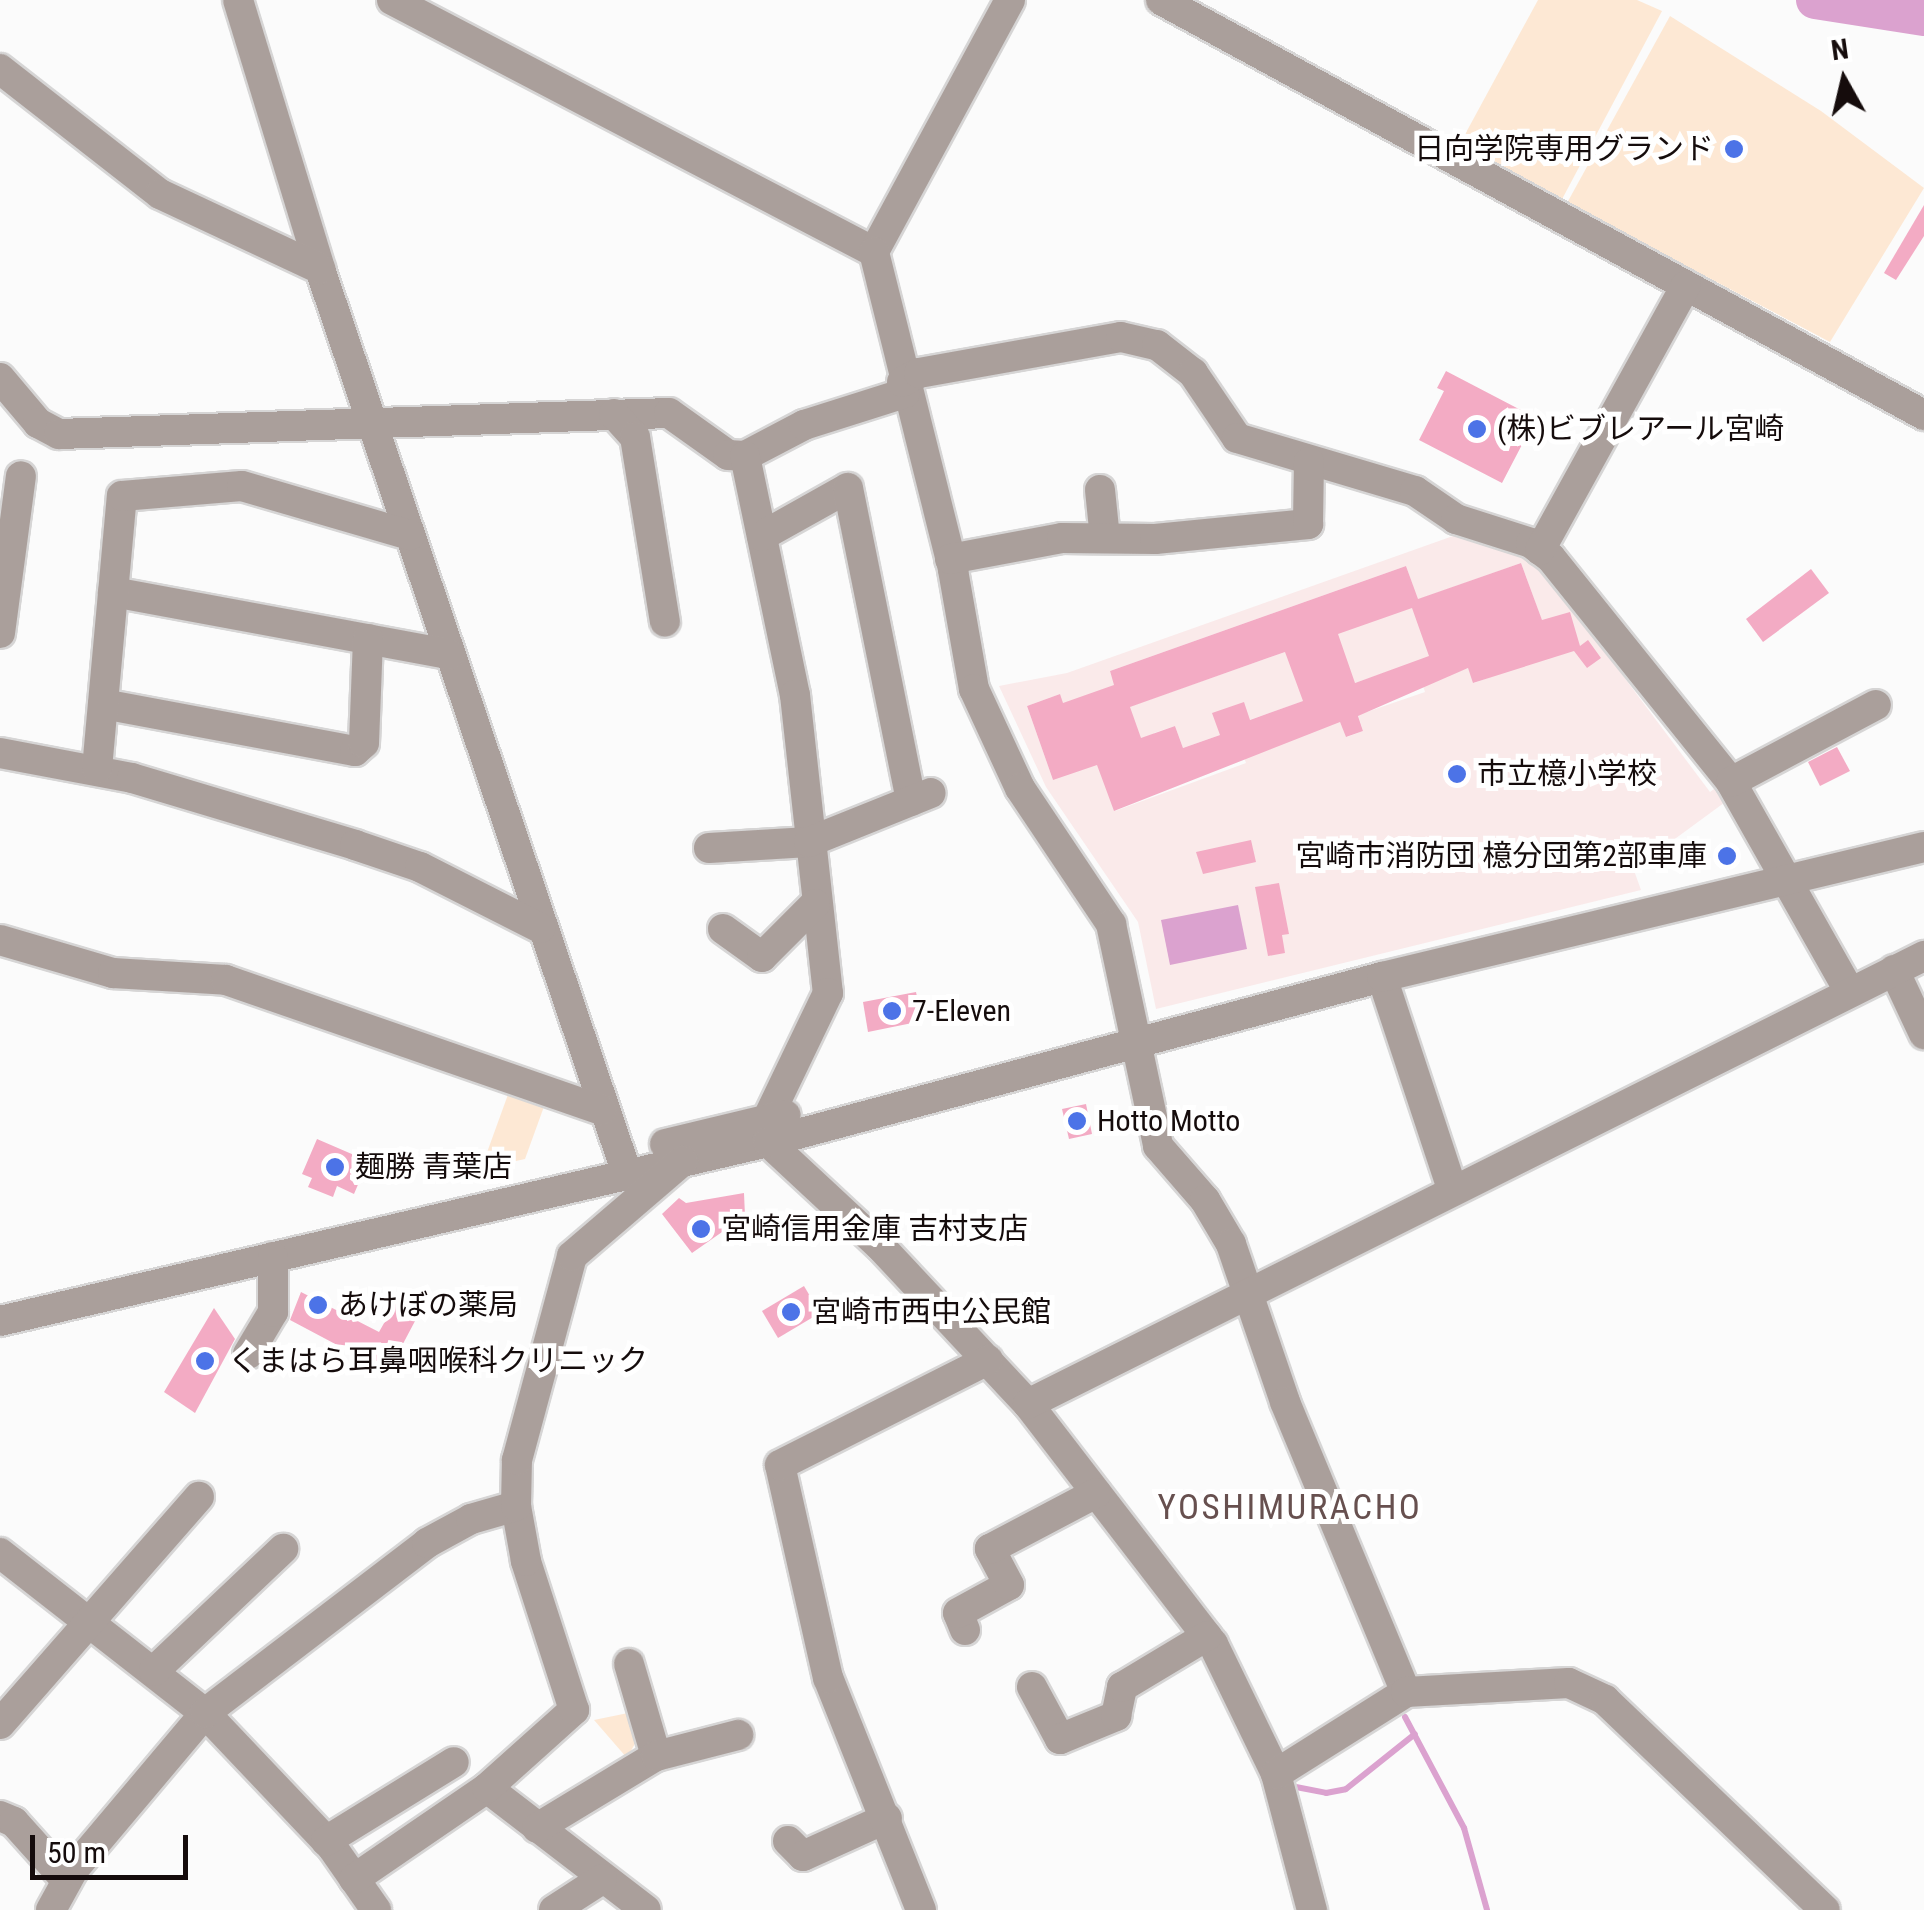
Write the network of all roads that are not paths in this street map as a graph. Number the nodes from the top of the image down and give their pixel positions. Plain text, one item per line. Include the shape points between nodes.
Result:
1 (238, 0) edge
2 (392, 0) edge
3 (1010, 0) edge
4 (1161, 0) edge
5 (0, 69) edge
6 (874, 252) junction
7 (320, 269) junction
8 (1686, 286) junction
9 (0, 378) edge
10 (904, 387) junction
11 (614, 414) junction
12 (1924, 416) edge
13 (372, 422) junction
14 (745, 456) junction
15 (1309, 462) junction
16 (20, 476) dead end
17 (1100, 490) dead end
18 (410, 536) junction
19 (762, 536) junction
20 (1105, 538) junction
21 (1540, 550) junction
22 (950, 559) junction
23 (114, 592) junction
24 (665, 622) dead end
25 (0, 633) edge
26 (368, 639) junction
27 (449, 654) junction
28 (103, 704) junction
29 (1876, 705) dead end
30 (0, 753) edge
31 (97, 769) junction
32 (1731, 782) junction
33 (808, 842) junction
34 (1924, 847) edge
35 (709, 848) dead end
36 (1792, 882) junction
37 (815, 904) junction
38 (540, 928) junction
39 (723, 929) dead end
40 (0, 940) edge
41 (1924, 956) edge
42 (1894, 970) junction
43 (1382, 978) junction
44 (1850, 992) junction
45 (1924, 1034) edge
46 (1138, 1041) junction
47 (601, 1110) junction
48 (768, 1131) junction
49 (683, 1160) junction
50 (624, 1164) junction
51 (1452, 1190) junction
52 (273, 1257) junction
53 (1245, 1293) junction
54 (0, 1300) edge
55 (0, 1321) edge
56 (248, 1354) dead end
57 (988, 1360) junction
58 (1028, 1404) junction
59 (1096, 1493) junction
60 (199, 1497) dead end
61 (516, 1506) junction
62 (283, 1548) dead end
63 (0, 1553) edge
64 (91, 1620) junction
65 (965, 1630) dead end
66 (1207, 1636) junction
67 (629, 1664) dead end
68 (154, 1670) junction
69 (1032, 1687) dead end
70 (1406, 1692) junction
71 (205, 1713) junction
72 (0, 1724) edge
73 (738, 1735) dead end
74 (656, 1756) junction
75 (454, 1762) dead end
76 (1276, 1774) junction
77 (487, 1788) junction
78 (0, 1816) edge
79 (886, 1818) junction
80 (537, 1828) junction
81 (326, 1840) junction
82 (788, 1840) dead end
83 (354, 1879) junction
84 (602, 1880) junction
85 (61, 1900) edge
86 (376, 1910) edge
87 (554, 1910) edge
88 (646, 1910) edge
89 (921, 1910) edge
90 (1312, 1910) edge
91 (1825, 1910) edge

1 - 7 street
2 - 6 street
3 - 6 street
4 - 8 street
5 - 7 street via 160,194
6 - 10 street
7 - 13 street
8 - 12 street
8 - 21 street
9 - 13 street via 38,423 59,434
10 - 14 street
10 - 15 street via 919,373 1121,337 1157,345 1193,372 1237,438
10 - 22 street
11 - 13 street
11 - 14 street via 670,413 728,454
11 - 24 street via 635,437
13 - 18 street
14 - 19 street
15 - 20 street via 1308,524
15 - 21 street via 1415,491 1456,519
16 - 25 street
17 - 20 street
18 - 23 street via 242,486 122,496
18 - 27 street
19 - 33 street via 795,694
19 - 33 street via 848,488 921,797
20 - 22 street via 1062,538
21 - 32 street
22 - 46 street via 974,689 1020,788 1111,924
23 - 26 street
23 - 28 street
26 - 27 street
26 - 28 street via 364,743 355,751
27 - 38 street
28 - 31 street
29 - 32 street
30 - 31 street
31 - 38 street via 420,867
32 - 36 street
33 - 35 street
33 - 37 street
34 - 36 street
36 - 43 street
36 - 44 street
37 - 39 street via 762,957
37 - 48 street via 828,993
38 - 47 street
40 - 47 street via 114,973 226,980
41 - 42 street
42 - 44 street
42 - 45 street
43 - 46 street
43 - 51 street
44 - 51 street
46 - 48 street via 1099,1044
46 - 53 street via 1158,1146 1221,1223
47 - 50 street
48 - 49 street
48 - 50 street
48 - 57 street
49 - 50 street
49 - 61 street via 572,1256 517,1460
50 - 52 street
50 - 54 street
51 - 53 street
52 - 55 street
52 - 56 street via 273,1312
53 - 58 street
53 - 70 street
57 - 58 street
57 - 79 street via 767,1466 828,1678
58 - 59 street
59 - 65 street via 990,1548 1009,1584 958,1613
59 - 66 street
60 - 64 street
61 - 71 street via 471,1519 427,1543
61 - 77 street via 526,1561 574,1710
62 - 68 street
63 - 64 street
64 - 68 street
64 - 72 street
66 - 69 street via 1122,1687 1116,1716 1060,1739
66 - 76 street
67 - 74 street
68 - 71 street
70 - 76 street
70 - 91 street via 1569,1683 1592,1691 1715,1798
71 - 81 street
71 - 85 street
73 - 74 street
74 - 80 street
75 - 81 street
76 - 90 street
77 - 80 street
77 - 83 street
78 - 85 street via 14,1822
79 - 82 street via 802,1856
79 - 89 street
80 - 84 street
81 - 83 street
83 - 86 street
84 - 87 street
84 - 88 street

